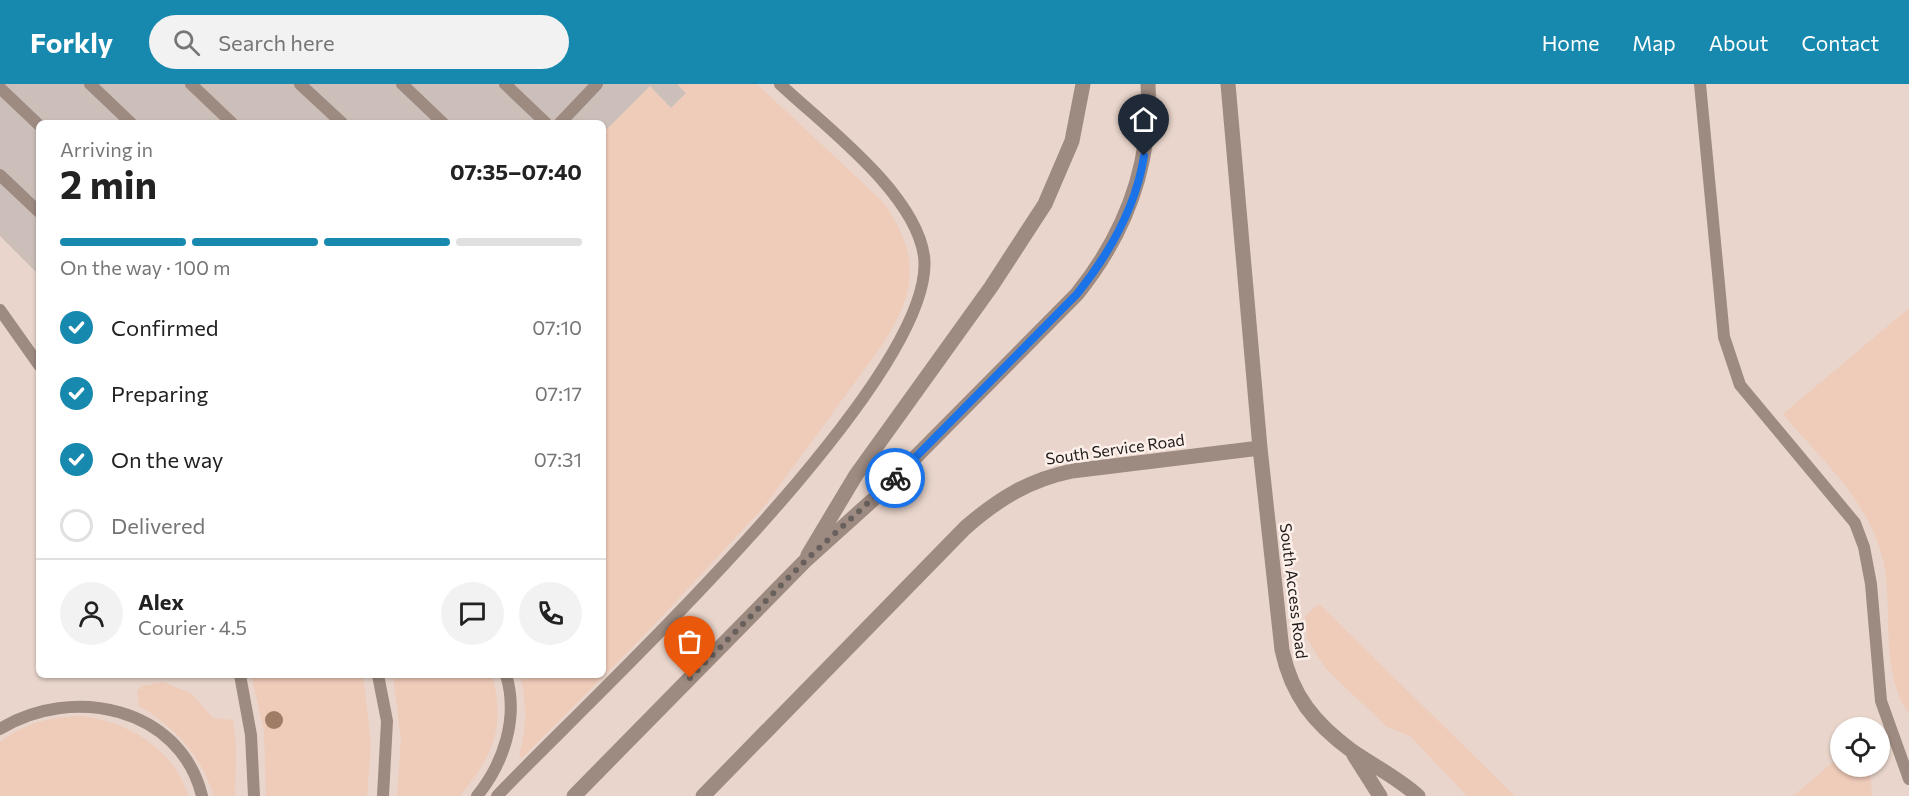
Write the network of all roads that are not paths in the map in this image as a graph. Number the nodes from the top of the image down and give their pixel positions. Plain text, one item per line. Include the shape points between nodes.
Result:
1 (90, 84) edge
2 (190, 84) edge
3 (300, 84) edge
4 (402, 84) edge
5 (505, 84) edge
6 (597, 84) edge
7 (780, 84) edge
8 (1083, 84) edge
9 (1148, 84) edge
10 (1228, 84) edge
11 (1700, 84) edge
12 (0, 88) edge
13 (128, 120) edge
14 (229, 120) edge
15 (339, 120) edge
16 (440, 120) edge
17 (543, 120) edge
18 (563, 120) edge
19 (36, 122) edge
20 (0, 175) edge
21 (36, 209) edge
22 (0, 310) edge
23 (13, 327) junction
24 (36, 346) edge
25 (36, 361) edge
26 (1260, 447) junction
27 (805, 561) junction
28 (241, 678) edge
29 (379, 678) edge
30 (507, 678) edge
31 (0, 729) edge
32 (1351, 750) junction
33 (1909, 779) edge
34 (202, 796) edge
35 (254, 796) edge
36 (383, 796) edge
37 (477, 796) edge
38 (497, 796) edge
39 (574, 796) edge
40 (703, 796) edge
41 (1380, 796) edge
42 (1418, 796) edge

1 - 13 lane
2 - 14 lane
3 - 15 lane
4 - 16 lane
5 - 17 lane
6 - 18 lane
7 - 38 lane via 899,198 919,234 924,256 917,303 890,356 786,499
8 - 27 street via 1072,141 1039,214 856,475
9 - 27 street via 1142,170 1116,237 1097,269 1077,294 876,497
10 - 26 street
11 - 33 lane via 1724,337 1740,385 1855,523 1871,584 1881,701
12 - 19 lane
20 - 21 lane
22 - 23 lane
23 - 24 lane
23 - 25 lane
26 - 32 street, South Access Road via 1287,673 1296,695 1314,717
26 - 40 street, South Service Road via 1072,471 1042,477 1015,489 965,528
27 - 39 street
28 - 35 lane via 251,735
29 - 36 lane via 387,721
30 - 37 lane via 511,699 506,742 490,779
31 - 34 lane via 48,708 96,707 133,716 168,739 195,775
32 - 41 street, South Access Road
32 - 42 street, South Access Road

